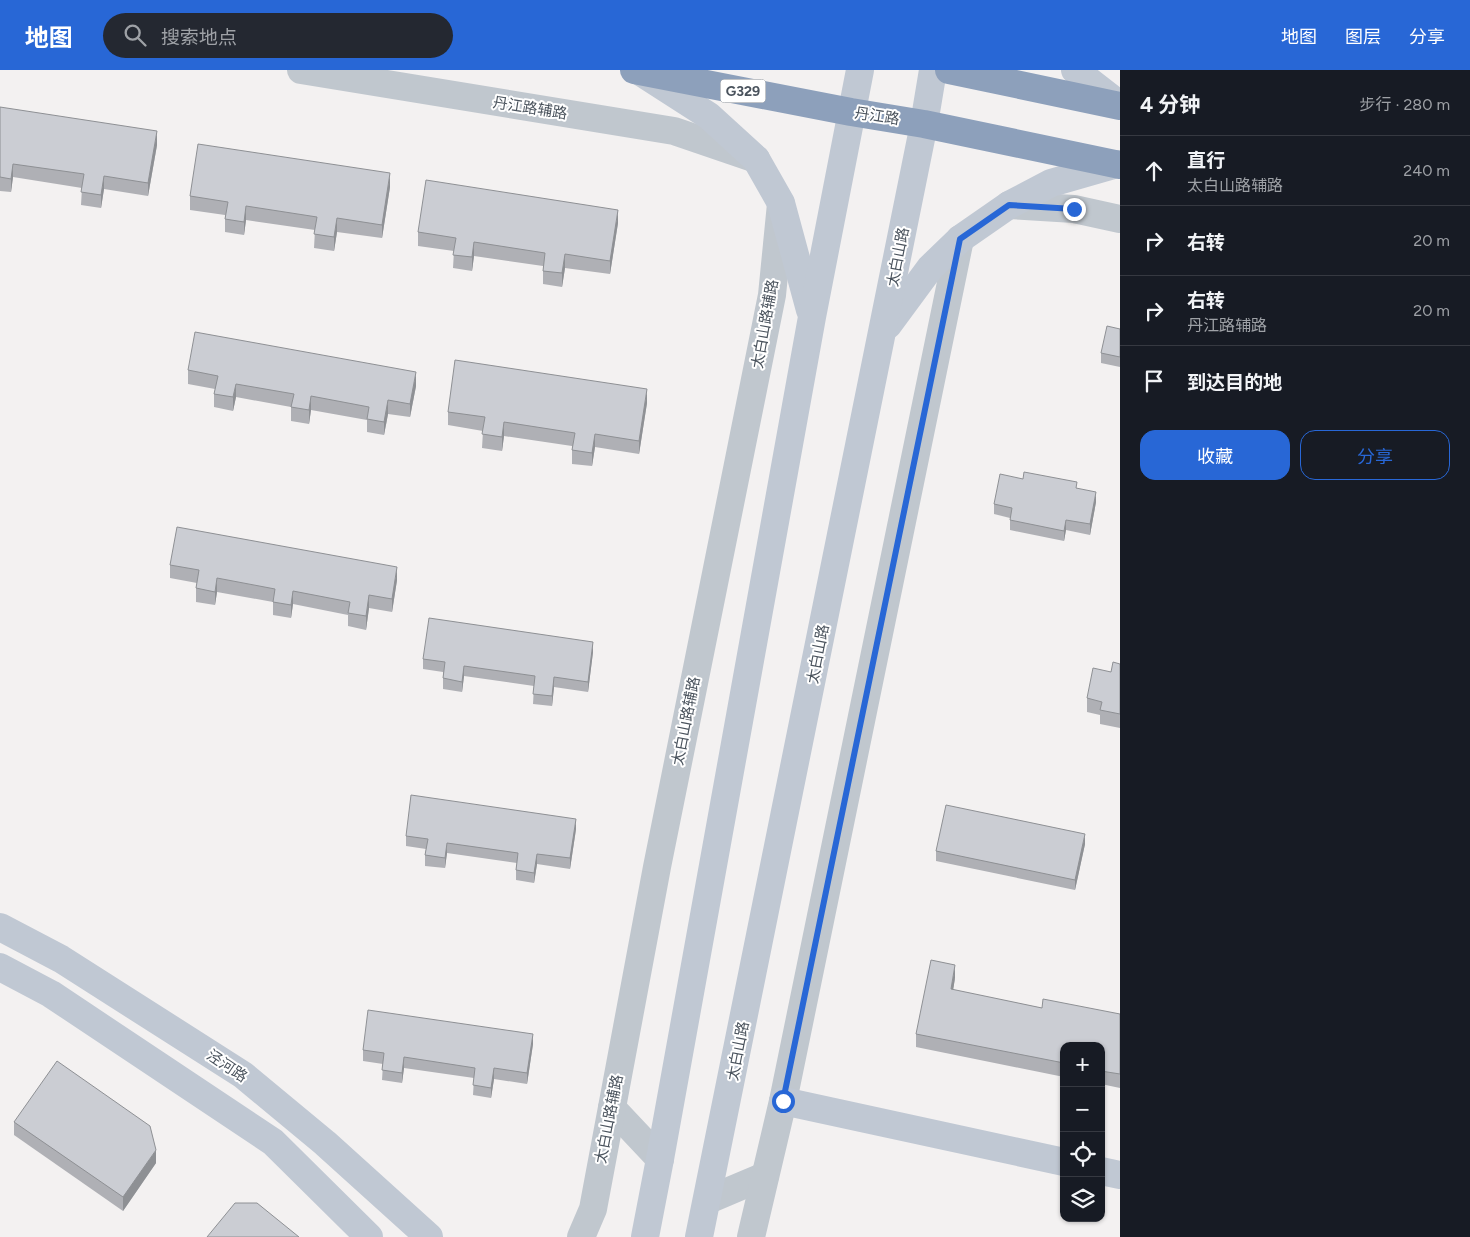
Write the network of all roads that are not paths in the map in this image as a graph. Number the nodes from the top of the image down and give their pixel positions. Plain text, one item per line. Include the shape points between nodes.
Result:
1 (301, 70) edge
2 (637, 70) edge
3 (860, 70) edge
4 (933, 70) edge
5 (949, 70) edge
6 (1075, 70) edge
7 (1120, 105) edge
8 (851, 112) junction
9 (924, 124) junction
10 (756, 158) junction
11 (1118, 165) edge
12 (781, 203) junction
13 (1009, 205) junction
14 (1120, 219) edge
15 (960, 239) junction
16 (812, 317) junction
17 (883, 332) junction
18 (0, 927) edge
19 (0, 967) edge
20 (783, 1101) junction
21 (612, 1108) junction
22 (660, 1159) junction
23 (1060, 1161) edge
24 (1105, 1172) edge
25 (1120, 1175) edge
26 (765, 1176) junction
27 (708, 1200) junction
28 (645, 1236) edge
29 (369, 1237) edge
30 (429, 1237) edge
31 (581, 1237) edge
32 (699, 1237) edge
33 (751, 1237) edge

1 - 10 street, 丹江路辅路 via 674,132
2 - 8 highway, 丹江路 / G329
2 - 10 main road via 709,116
3 - 8 main road
4 - 9 main road, 太白山路
5 - 7 highway
6 - 7 main road
8 - 9 highway, 丹江路 / G329
8 - 16 main road
9 - 11 highway, 丹江路 / G329
9 - 17 main road, 太白山路
10 - 12 main road
11 - 13 main road via 1051,183
12 - 16 main road
12 - 21 street, 太白山路辅路 via 772,295
13 - 14 street via 1074,209
13 - 15 main road
15 - 17 main road via 930,268
15 - 20 street
16 - 22 main road
17 - 27 main road, 太白山路
18 - 30 main road, 泾河路 via 61,958 243,1075
19 - 29 main road via 51,994 273,1142
20 - 23 main road
20 - 26 street
21 - 22 street
21 - 31 street, 太白山路辅路 via 592,1208
22 - 28 main road
24 - 25 main road
26 - 27 street
26 - 33 street
27 - 32 main road, 太白山路

